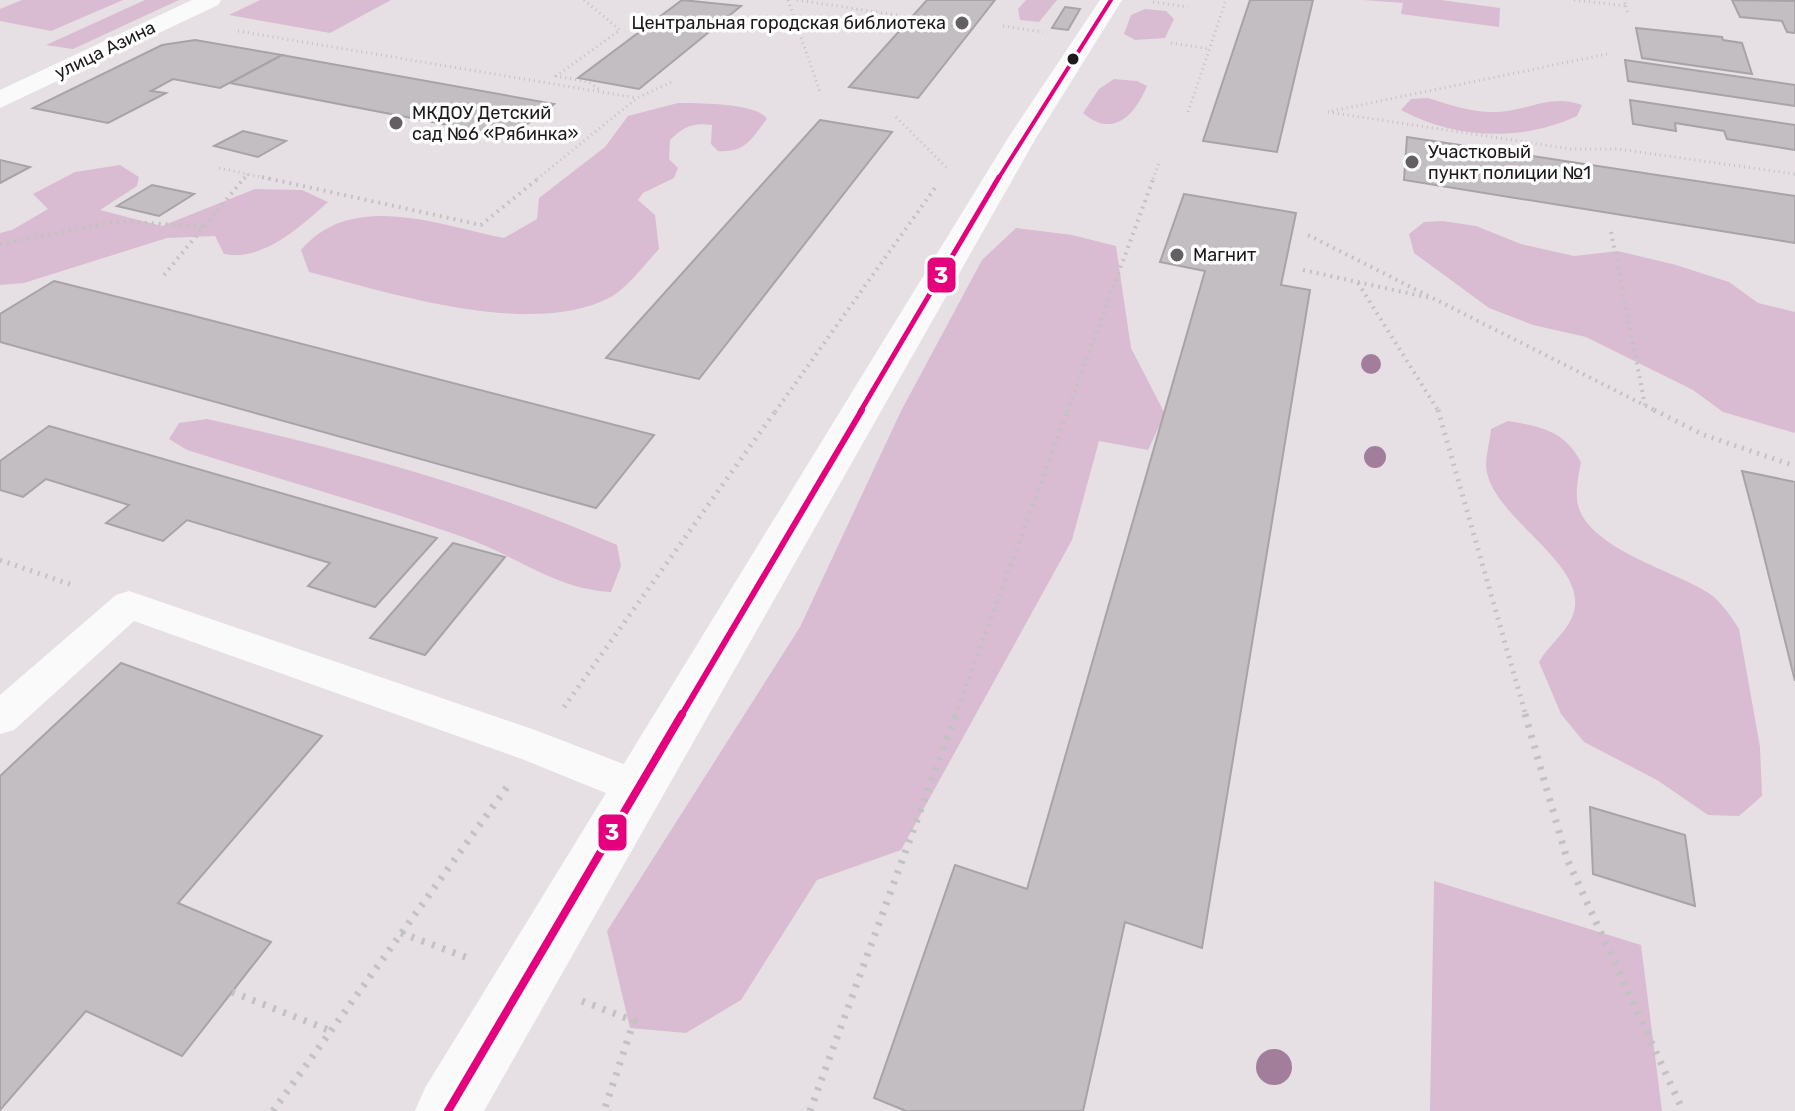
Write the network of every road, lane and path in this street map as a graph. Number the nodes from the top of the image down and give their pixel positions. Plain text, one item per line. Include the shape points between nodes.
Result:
1 (210, 0) edge
2 (584, 0) edge
3 (788, 0) edge
4 (797, 0) edge
5 (1226, 0) edge
6 (1574, 0) edge
7 (1624, 0) edge
8 (1129, 1) edge
9 (1626, 6) junction
10 (1188, 7) dead end
11 (1628, 14) dead end
12 (897, 15) dead end
13 (170, 19) junction
14 (1051, 21) dead end
15 (1003, 26) dead end
16 (1044, 32) junction
17 (1036, 42) dead end
18 (1171, 43) dead end
19 (1210, 49) junction
20 (1607, 54) dead end
21 (674, 81) dead end
22 (602, 92) junction
23 (820, 92) dead end
24 (637, 98) junction
25 (0, 100) edge
26 (1188, 112) dead end
27 (896, 117) dead end
28 (957, 156) dead end
29 (1160, 160) dead end
30 (219, 168) dead end
31 (948, 169) junction
32 (249, 173) junction
33 (1795, 174) edge
34 (204, 227) junction
35 (1611, 232) dead end
36 (1308, 235) dead end
37 (0, 244) edge
38 (1303, 270) dead end
39 (164, 275) dead end
40 (1358, 283) junction
41 (1439, 300) junction
42 (1645, 406) junction
43 (1795, 466) edge
44 (0, 560) edge
45 (129, 605) junction
46 (0, 718) edge
47 (535, 747) junction
48 (638, 788) junction
49 (232, 992) dead end
50 (331, 1031) junction
51 (273, 1111) edge
52 (448, 1111) edge
53 (810, 1111) edge
54 (1683, 1111) edge

1 - 13 street, улица Азина
2 - 22 path via 620,30 556,76 589,82
3 - 23 path
4 - 12 path
5 - 19 path
6 - 9 path
7 - 9 path
8 - 10 path
8 - 48 street via 1014,151
9 - 11 path
13 - 22 path
13 - 25 street, улица Азина
14 - 16 path
15 - 16 path
16 - 17 path
18 - 19 path
19 - 26 path
20 - 33 path via 1328,112 1571,149 1617,149
21 - 24 path
22 - 24 path
24 - 32 path via 481,225
27 - 31 path
28 - 31 path
29 - 53 path
30 - 32 path
31 - 47 path
32 - 34 path
34 - 37 path via 119,221
34 - 39 path
35 - 42 path
36 - 41 path
38 - 40 path
40 - 41 path
40 - 54 path via 1436,403 1567,859
41 - 42 path
42 - 43 path via 1704,435
44 - 45 path
45 - 46 lane
45 - 47 lane
47 - 48 lane
47 - 50 path
48 - 52 street
49 - 50 path
50 - 51 path

